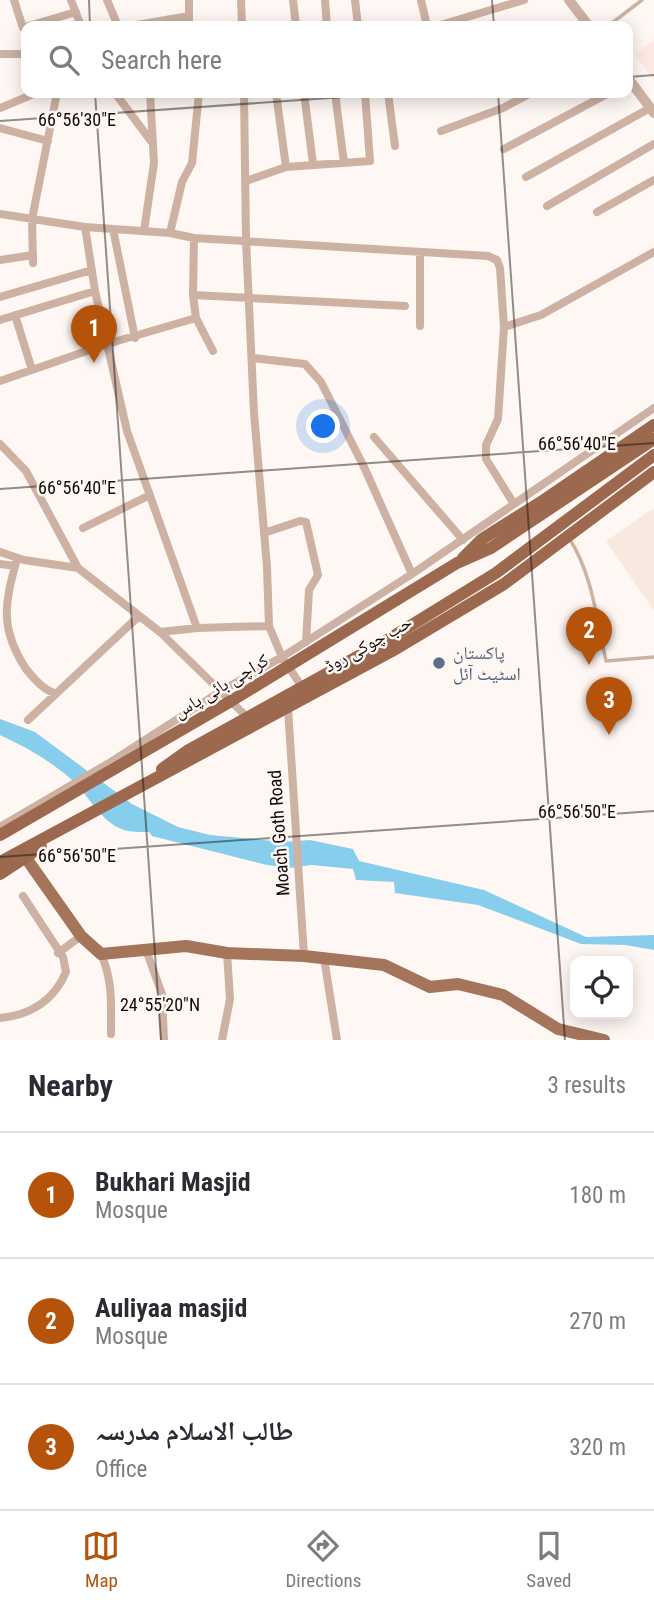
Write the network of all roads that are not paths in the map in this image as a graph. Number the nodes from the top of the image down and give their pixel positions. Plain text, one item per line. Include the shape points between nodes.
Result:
1 (14, 0) edge
2 (71, 0) edge
3 (107, 0) edge
4 (189, 0) edge
5 (241, 0) edge
6 (293, 0) edge
7 (325, 0) edge
8 (355, 0) edge
9 (421, 0) edge
10 (524, 0) edge
11 (569, 0) edge
12 (642, 0) edge
13 (76, 12) junction
14 (189, 16) junction
15 (47, 21) edge
16 (79, 21) edge
17 (116, 21) edge
18 (160, 21) edge
19 (189, 21) edge
20 (242, 21) edge
21 (295, 21) edge
22 (327, 21) edge
23 (357, 21) edge
24 (426, 21) edge
25 (454, 21) edge
26 (585, 21) edge
27 (615, 21) edge
28 (21, 22) edge
29 (0, 54) edge
30 (21, 54) edge
31 (633, 86) edge
32 (24, 98) edge
33 (56, 98) edge
34 (120, 98) edge
35 (150, 98) edge
36 (198, 98) edge
37 (244, 98) edge
38 (277, 98) edge
39 (305, 98) edge
40 (336, 98) edge
41 (365, 98) edge
42 (389, 98) edge
43 (522, 98) edge
44 (600, 98) edge
45 (0, 108) edge
46 (652, 110) edge
47 (0, 128) edge
48 (441, 131) dead end
49 (48, 142) junction
50 (153, 143) junction
51 (654, 144) edge
52 (395, 146) dead end
53 (505, 149) dead end
54 (344, 163) junction
55 (313, 164) junction
56 (286, 167) junction
57 (526, 177) dead end
58 (654, 180) edge
59 (246, 181) junction
60 (547, 206) dead end
61 (597, 212) dead end
62 (0, 214) edge
63 (32, 219) junction
64 (85, 227) junction
65 (113, 229) junction
66 (144, 231) junction
67 (170, 233) junction
68 (194, 238) junction
69 (246, 240) junction
70 (654, 251) edge
71 (420, 252) junction
72 (0, 260) edge
73 (92, 270) junction
74 (95, 291) junction
75 (193, 295) junction
76 (0, 297) edge
77 (249, 299) junction
78 (405, 306) dead end
79 (15, 315) junction
80 (196, 318) junction
81 (0, 320) edge
82 (420, 326) dead end
83 (504, 327) junction
84 (135, 338) junction
85 (107, 344) junction
86 (213, 351) dead end
87 (253, 358) junction
88 (32, 370) junction
89 (0, 381) edge
90 (654, 408) edge
91 (654, 425) edge
92 (374, 437) dead end
93 (654, 439) edge
94 (0, 444) edge
95 (654, 455) edge
96 (654, 472) edge
97 (150, 495) junction
98 (520, 515) junction
99 (83, 528) dead end
100 (264, 533) junction
101 (568, 537) junction
102 (463, 540) junction
103 (0, 552) edge
104 (16, 562) junction
105 (0, 564) edge
106 (78, 568) junction
107 (412, 574) junction
108 (1, 611) edge
109 (139, 616) junction
110 (269, 626) junction
111 (197, 628) junction
112 (160, 632) junction
113 (306, 642) junction
114 (654, 657) edge
115 (285, 662) junction
116 (302, 687) junction
117 (221, 691) junction
118 (54, 693) junction
119 (231, 701) junction
120 (288, 708) junction
121 (247, 717) junction
122 (28, 720) dead end
123 (112, 766) junction
124 (130, 791) junction
125 (68, 792) junction
126 (85, 817) junction
127 (0, 827) edge
128 (0, 835) edge
129 (26, 858) junction
130 (0, 862) edge
131 (0, 874) edge
132 (23, 896) dead end
133 (81, 936) junction
134 (146, 950) junction
135 (58, 953) junction
136 (227, 953) junction
137 (101, 954) junction
138 (304, 956) junction
139 (324, 958) junction
140 (0, 1018) edge
141 (111, 1034) dead end
142 (164, 1040) edge
143 (222, 1040) edge
144 (337, 1040) edge
145 (604, 1040) edge

1 - 28 street
2 - 13 street
3 - 17 street
4 - 14 street
5 - 20 street
6 - 21 street
7 - 22 street
8 - 23 street
9 - 24 street
10 - 25 street
11 - 26 street
12 - 27 lane
13 - 15 street
13 - 16 street
14 - 18 street
14 - 19 street
29 - 30 street
31 - 46 street
32 - 45 street
33 - 49 street
34 - 50 street
35 - 50 street
36 - 67 street via 192,163 182,182
37 - 59 street
38 - 56 street
39 - 55 street
40 - 54 street
41 - 54 street via 371,159
42 - 52 street
43 - 48 street
44 - 53 street
46 - 57 street
47 - 49 street
49 - 63 street
50 - 66 street
51 - 60 street
54 - 55 street
55 - 56 street
56 - 59 street
58 - 61 street
59 - 69 street
62 - 63 street
63 - 64 street
63 - 72 street via 33,259
64 - 65 street
64 - 73 street
65 - 66 street
65 - 84 street
66 - 67 street
67 - 68 street
68 - 69 street
68 - 75 street
69 - 71 street
69 - 77 street
70 - 83 street via 541,315
71 - 82 street
71 - 83 street via 497,260
73 - 74 street
73 - 76 street
74 - 79 street
74 - 85 street
75 - 77 street
75 - 80 street
77 - 78 street
77 - 87 street
79 - 81 street
79 - 88 street
80 - 84 street
80 - 86 street
83 - 98 street via 498,419 485,450
84 - 85 street
85 - 88 street
85 - 97 street via 127,431
87 - 100 street
87 - 107 street via 305,364 321,382
88 - 89 street
90 - 98 street
91 - 98 highway, کراچی بائی پاس
92 - 102 street
93 - 98 highway, کراچی بائی پاس
94 - 106 street via 26,471
95 - 116 highway via 496,573
96 - 101 highway, حب چوکی روڈ
97 - 99 street
97 - 111 street
98 - 102 street
98 - 115 highway, کراچی بائی پاس via 491,548
100 - 110 street
100 - 113 street via 306,522 318,575 309,590
101 - 114 lane via 579,553 606,661
101 - 120 highway, حب چوکی روڈ via 504,584
102 - 107 street
103 - 104 street
104 - 105 street
104 - 106 street
104 - 108 street
106 - 109 street
107 - 113 street
108 - 118 street via 11,651 45,690
109 - 112 street
109 - 118 street
110 - 111 street
110 - 115 street
111 - 112 street
112 - 117 street
113 - 115 street
115 - 116 street
115 - 117 street
115 - 119 highway, کراچی بائی پاس
116 - 121 highway
117 - 119 street
117 - 123 street
118 - 122 street
119 - 121 street
119 - 123 highway, کراچی بائی پاس
120 - 124 highway, حب چوکی روڈ
120 - 138 street, Moach Goth Road
121 - 124 highway
123 - 125 highway, کراچی بائی پاس
124 - 126 highway, حب چوکی روڈ
125 - 127 street
125 - 128 highway, کراچی بائی پاس
126 - 129 highway, حب چوکی روڈ
126 - 130 highway, حب چوکی روڈ
129 - 131 highway, حب چوکی روڈ
129 - 133 main road
132 - 135 street
133 - 135 street
133 - 137 main road
134 - 136 main road via 186,946
134 - 137 main road
134 - 142 street via 162,995
135 - 140 street via 66,972 48,1000 28,1012
136 - 138 main road
136 - 143 street via 230,999
137 - 141 street via 109,971
138 - 139 main road
139 - 144 street
139 - 145 main road via 384,965 430,987 458,984 503,995 558,1029

